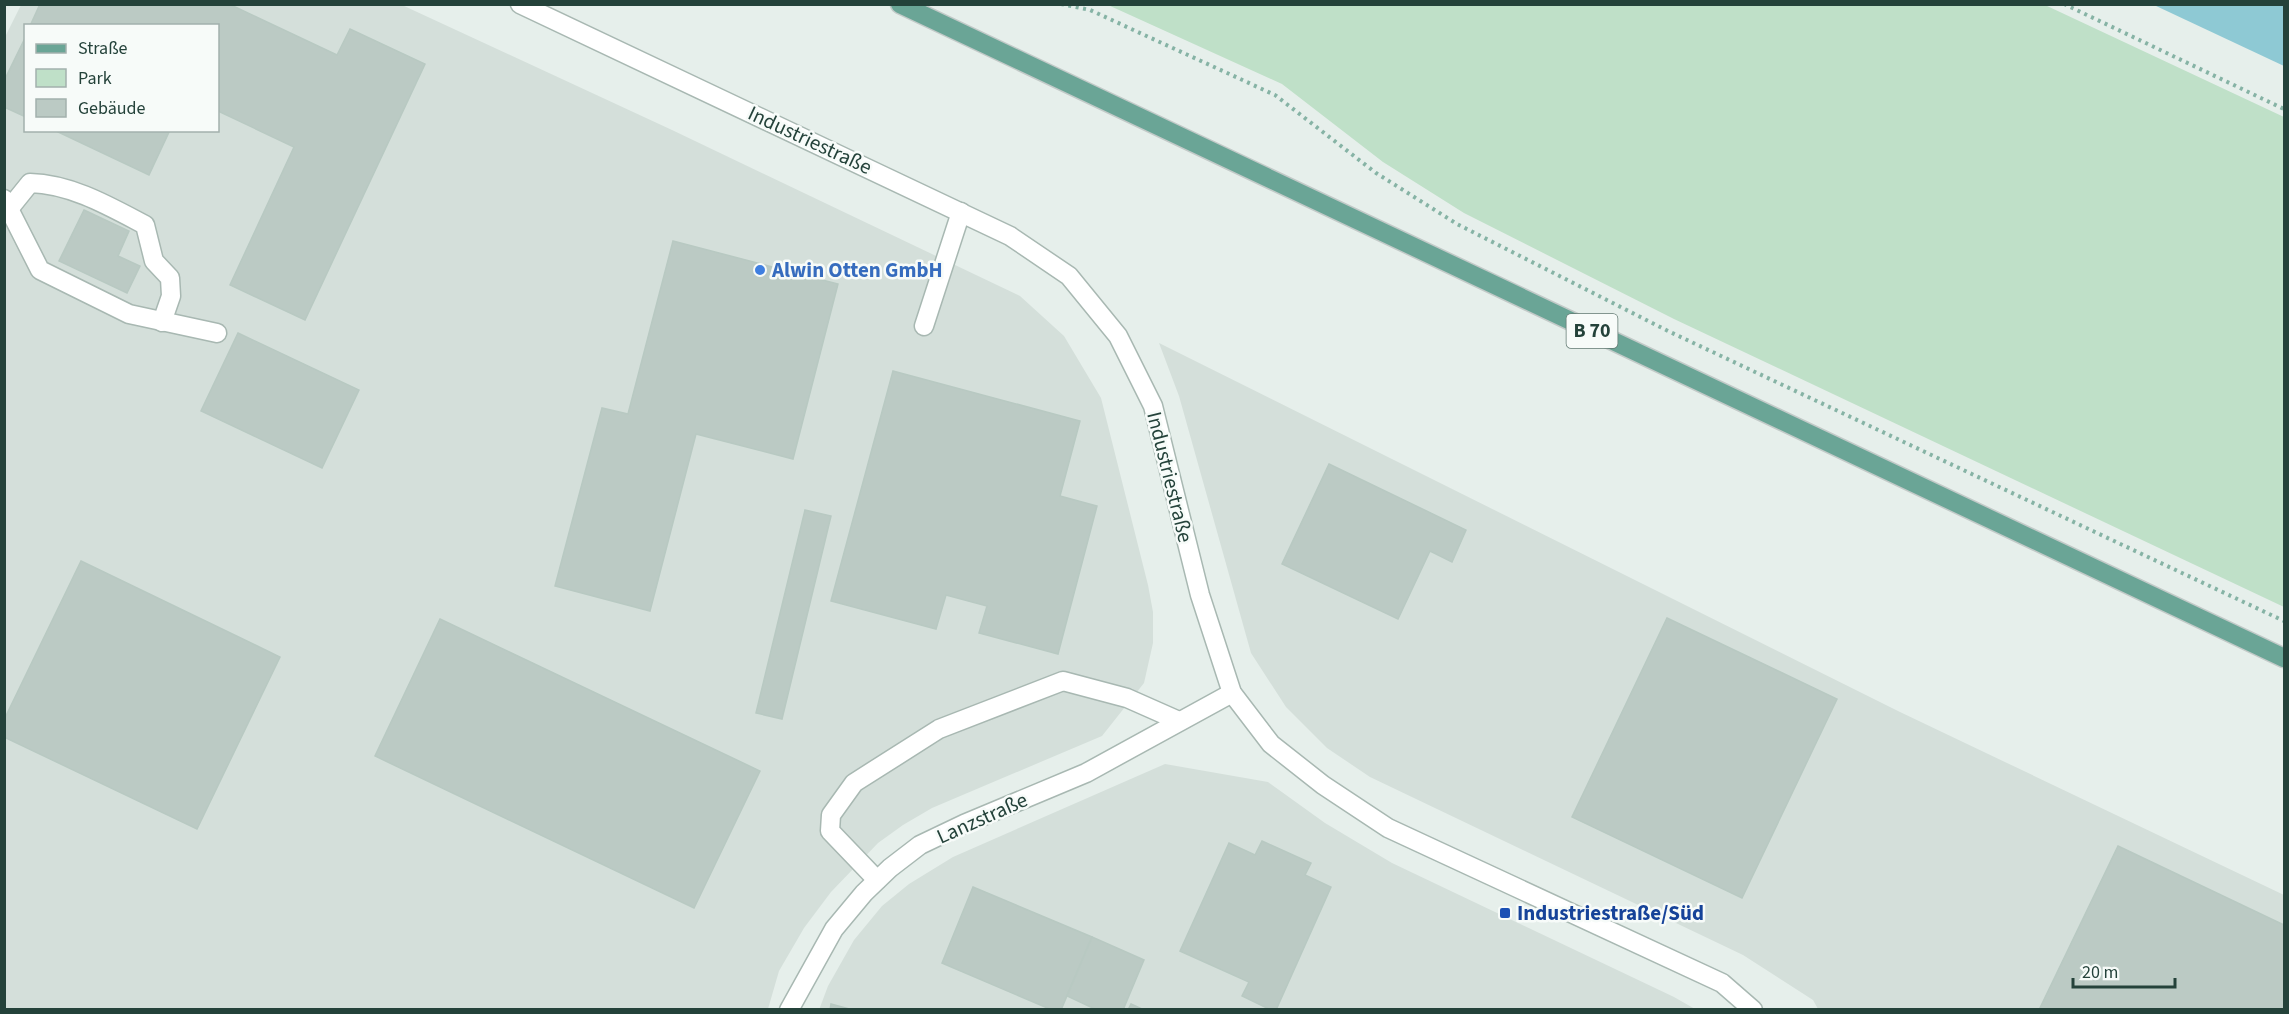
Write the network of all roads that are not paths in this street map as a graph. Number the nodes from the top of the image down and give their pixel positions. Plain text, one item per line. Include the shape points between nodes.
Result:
1 (520, 4) edge
2 (900, 4) edge
3 (7, 204) edge
4 (962, 212) junction
5 (162, 322) junction
6 (924, 326) dead end
7 (217, 333) dead end
8 (2284, 658) edge
9 (1232, 693) junction
10 (1179, 721) junction
11 (877, 880) junction
12 (789, 1010) edge
13 (1753, 1010) edge

1 - 4 street, Industriestraße
2 - 8 main road, B 70
3 - 5 street via 40,270 129,314
3 - 5 street via 30,183 50,183 101,202 145,225 154,261 170,278 171,296
4 - 6 street
4 - 9 street, Industriestraße via 1010,236 1069,276 1118,336 1153,406 1200,595
5 - 7 street
9 - 10 street, Lanzstraße
9 - 13 street, Industriestraße via 1271,744 1388,828 1722,983
10 - 11 street, Lanzstraße via 1086,772 920,845
10 - 11 street via 1126,698 1063,681 939,729 854,783 831,815 830,831
11 - 12 street, Lanzstraße via 834,928

